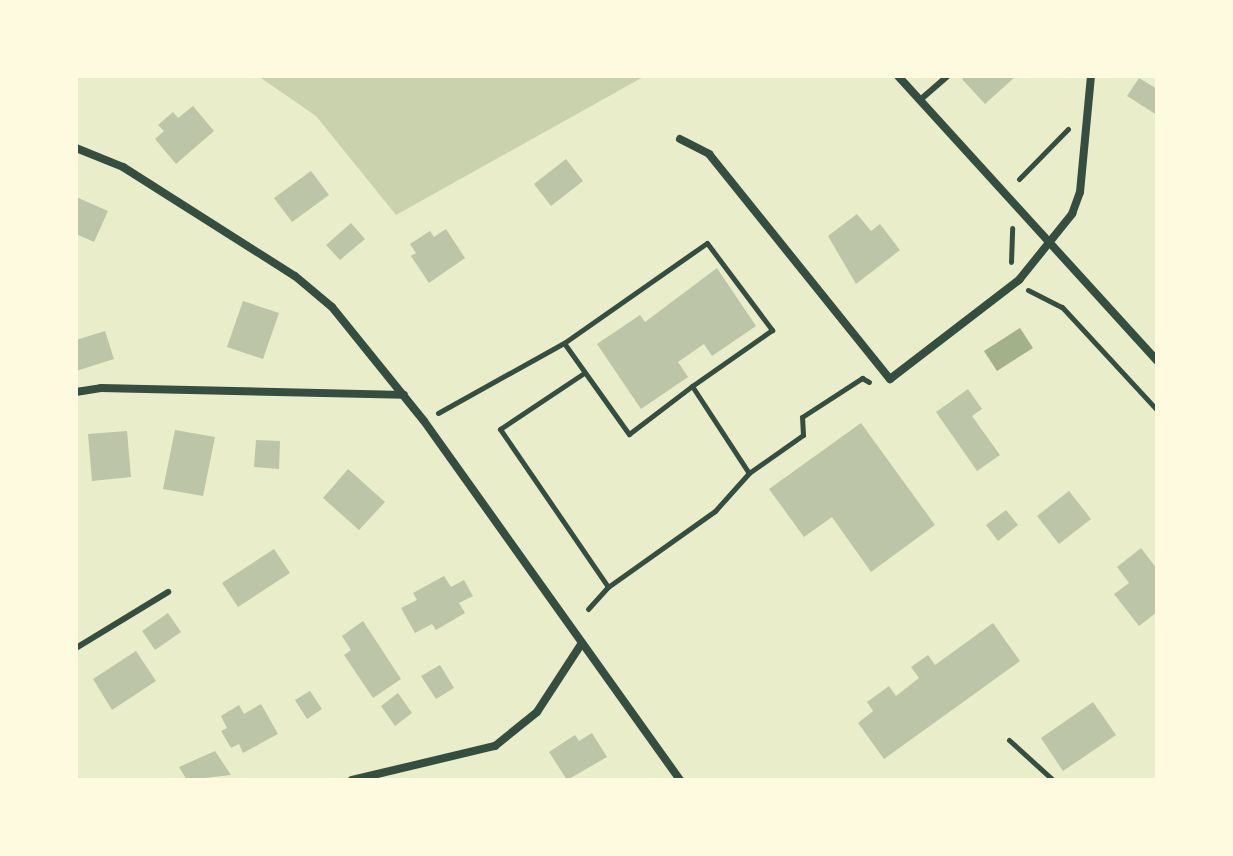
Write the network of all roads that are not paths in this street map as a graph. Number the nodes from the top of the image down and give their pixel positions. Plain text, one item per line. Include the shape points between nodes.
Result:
1 (898, 76) edge
2 (948, 76) edge
3 (1091, 76) edge
4 (920, 100) junction
5 (680, 139) dead end
6 (76, 148) edge
7 (1049, 240) junction
8 (1157, 361) edge
9 (76, 392) edge
10 (404, 395) junction
11 (168, 592) dead end
12 (582, 643) junction
13 (76, 648) edge
14 (352, 780) edge
15 (680, 780) edge

1 - 4 street
2 - 4 lane
3 - 7 street via 1080,192 1072,214
4 - 7 street
5 - 7 street via 709,154 890,379 1019,280
6 - 10 street via 123,167 295,276 360,337
7 - 8 street
9 - 10 street via 101,388
10 - 12 street
11 - 13 lane
12 - 14 street via 537,712 495,746
12 - 15 street

